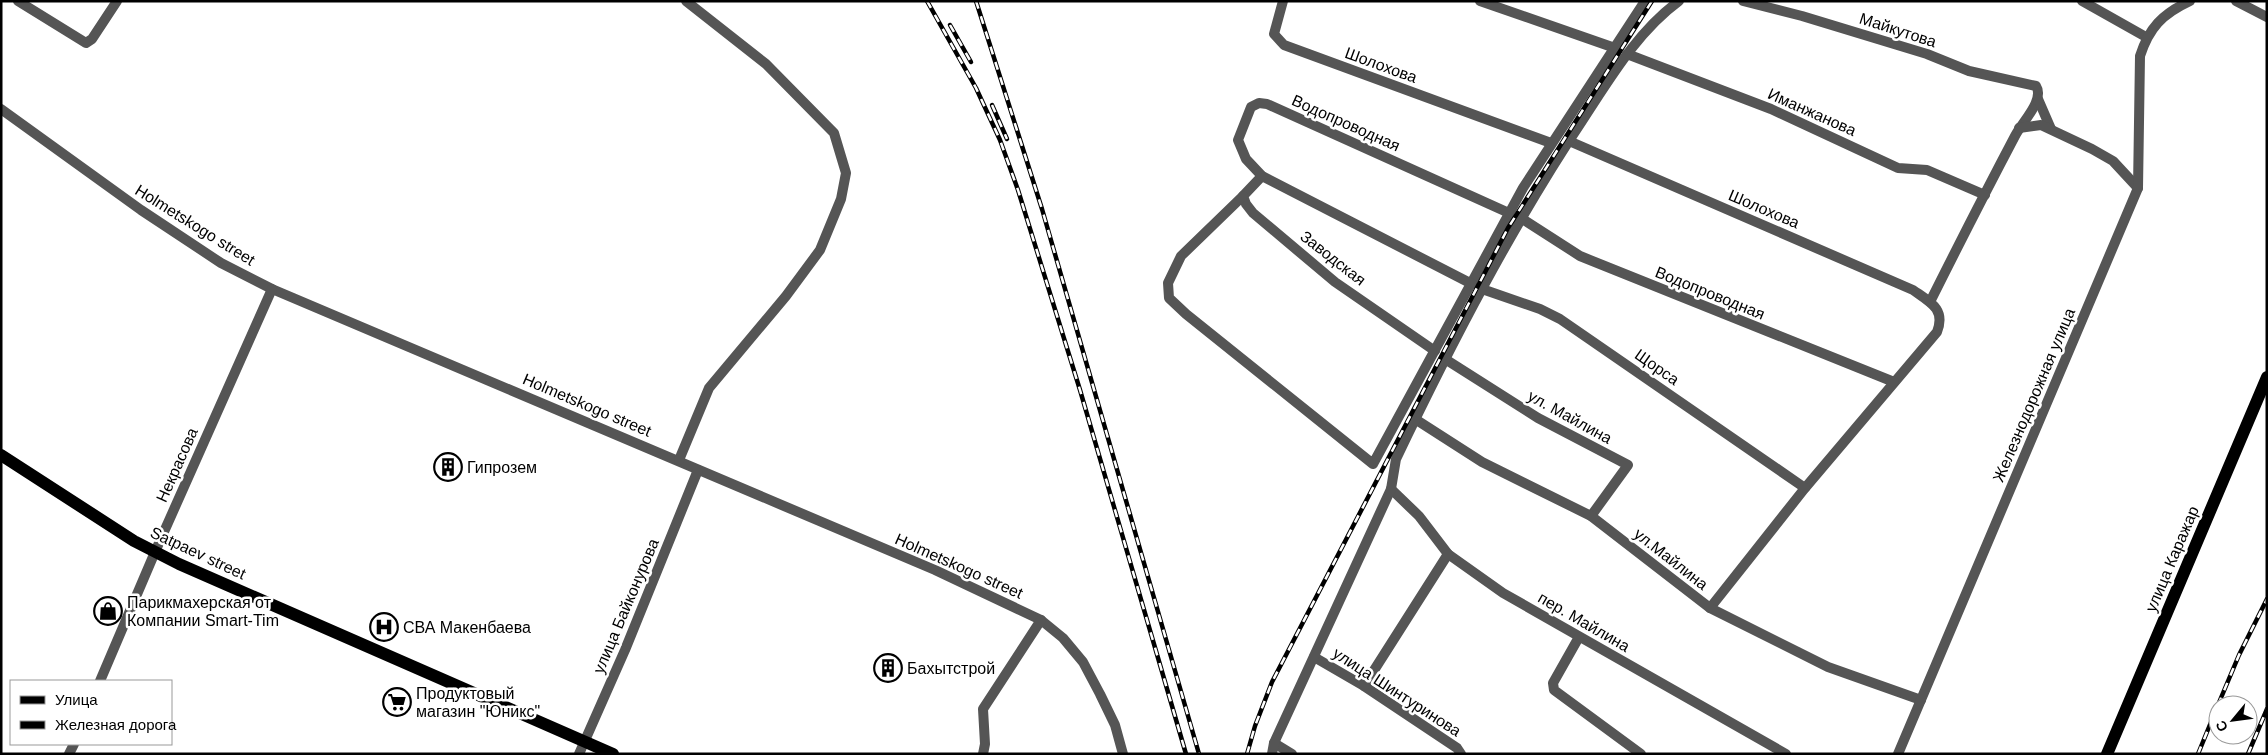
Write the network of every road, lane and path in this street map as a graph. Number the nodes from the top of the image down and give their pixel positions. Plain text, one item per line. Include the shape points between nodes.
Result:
1 (18, 1) edge
2 (117, 1) edge
3 (686, 1) edge
4 (1283, 1) edge
5 (1480, 1) edge
6 (1645, 1) edge
7 (1679, 1) edge
8 (1743, 1) edge
9 (2082, 1) edge
10 (2190, 1) edge
11 (2236, 1) edge
12 (2267, 17) edge
13 (2146, 37) junction
14 (1615, 48) junction
15 (1627, 54) junction
16 (2039, 95) junction
17 (1, 109) edge
18 (2019, 128) junction
19 (2051, 128) junction
20 (1568, 141) junction
21 (1551, 143) junction
22 (1262, 176) junction
23 (1523, 188) junction
24 (2138, 188) junction
25 (1985, 195) junction
26 (1244, 196) junction
27 (1535, 196) junction
28 (1509, 213) junction
29 (1522, 218) junction
30 (1472, 284) junction
31 (272, 289) junction
32 (1482, 289) junction
33 (1930, 302) junction
34 (1435, 351) junction
35 (1445, 359) junction
36 (2267, 377) edge
37 (1894, 382) junction
38 (1415, 419) junction
39 (1, 455) edge
40 (679, 460) junction
41 (698, 470) junction
42 (1805, 488) junction
43 (1391, 489) junction
44 (1591, 516) junction
45 (155, 552) junction
46 (1448, 554) junction
47 (1710, 608) junction
48 (1041, 620) junction
49 (1579, 637) junction
50 (1314, 657) junction
51 (100, 680) edge
52 (1364, 686) junction
53 (1921, 700) junction
54 (584, 741) junction
55 (1273, 749) edge
56 (579, 754) edge
57 (613, 754) edge
58 (983, 754) edge
59 (1123, 754) edge
60 (1292, 754) edge
61 (1462, 754) edge
62 (1641, 754) edge
63 (1786, 754) edge
64 (1898, 754) edge
65 (2107, 754) edge

1 - 2 street via 86,43
3 - 40 street via 766,64 834,133 846,173 842,199 820,250 709,388
4 - 21 street, Шолохова via 1274,34 1284,46
5 - 14 street
6 - 14 street
7 - 15 street
8 - 16 street, Майкутова via 1927,54 1969,71 2036,86
9 - 13 street
10 - 13 street via 2159,20
11 - 12 street
13 - 24 street, Железнодорожная улица via 2140,56
14 - 21 street
15 - 20 street
15 - 25 street, Иманжанова via 1771,109 1898,168 1927,170
16 - 18 street
16 - 19 street
17 - 31 street, Holmetskogo street via 141,210 221,263
18 - 19 street via 2032,125
18 - 25 street
19 - 24 street via 2113,161
20 - 27 street
20 - 33 street, Шолохова via 1913,290
21 - 23 street
22 - 26 street
22 - 28 street, Водопроводная via 1246,159 1238,140 1251,107 1259,103
22 - 30 street
23 - 27 street
23 - 28 street
24 - 53 street, Железнодорожная улица
25 - 33 street
26 - 34 street, Заводская via 1252,213 1335,282
26 - 34 street via 1181,256 1168,283 1169,298 1373,464
27 - 29 street
28 - 30 street
29 - 32 street
29 - 37 street, Водопроводная via 1580,256
30 - 34 street
31 - 40 street, Holmetskogo street
31 - 45 street, Некрасова
32 - 35 street
32 - 42 street, Щорса via 1560,319
33 - 37 street, Шолохова via 1940,315 1937,332
35 - 38 street
35 - 44 street, ул. Майлина via 1538,418 1628,465
36 - 65 main road, улица Каражар
37 - 42 street
38 - 43 street via 1396,459
38 - 44 street, ул.Майлина via 1482,462
39 - 45 main road, Satpaev street
40 - 41 street, Holmetskogo street
41 - 48 street, Holmetskogo street via 935,570
41 - 54 street, улица Байконурова via 625,650
42 - 47 street
43 - 46 street, пер. Майлина via 1419,516
43 - 50 street
44 - 47 street, ул.Майлина
45 - 51 street, Некрасова
45 - 54 main road, Satpaev street
46 - 49 street, пер. Майлина via 1503,593
46 - 52 street
47 - 53 street, ул.Майлина via 1828,667
48 - 58 street via 983,709
48 - 59 street, Holmetskogo street via 1063,638 1082,662 1115,726
49 - 62 street via 1553,683 1554,690
49 - 63 street, пер. Майлина
50 - 52 street, улица Шинтуринова
50 - 55 street
52 - 61 street, улица Шинтуринова
53 - 64 street, Железнодорожная улица
54 - 56 street, улица Байконурова
54 - 57 main road, Satpaev street
55 - 60 street

